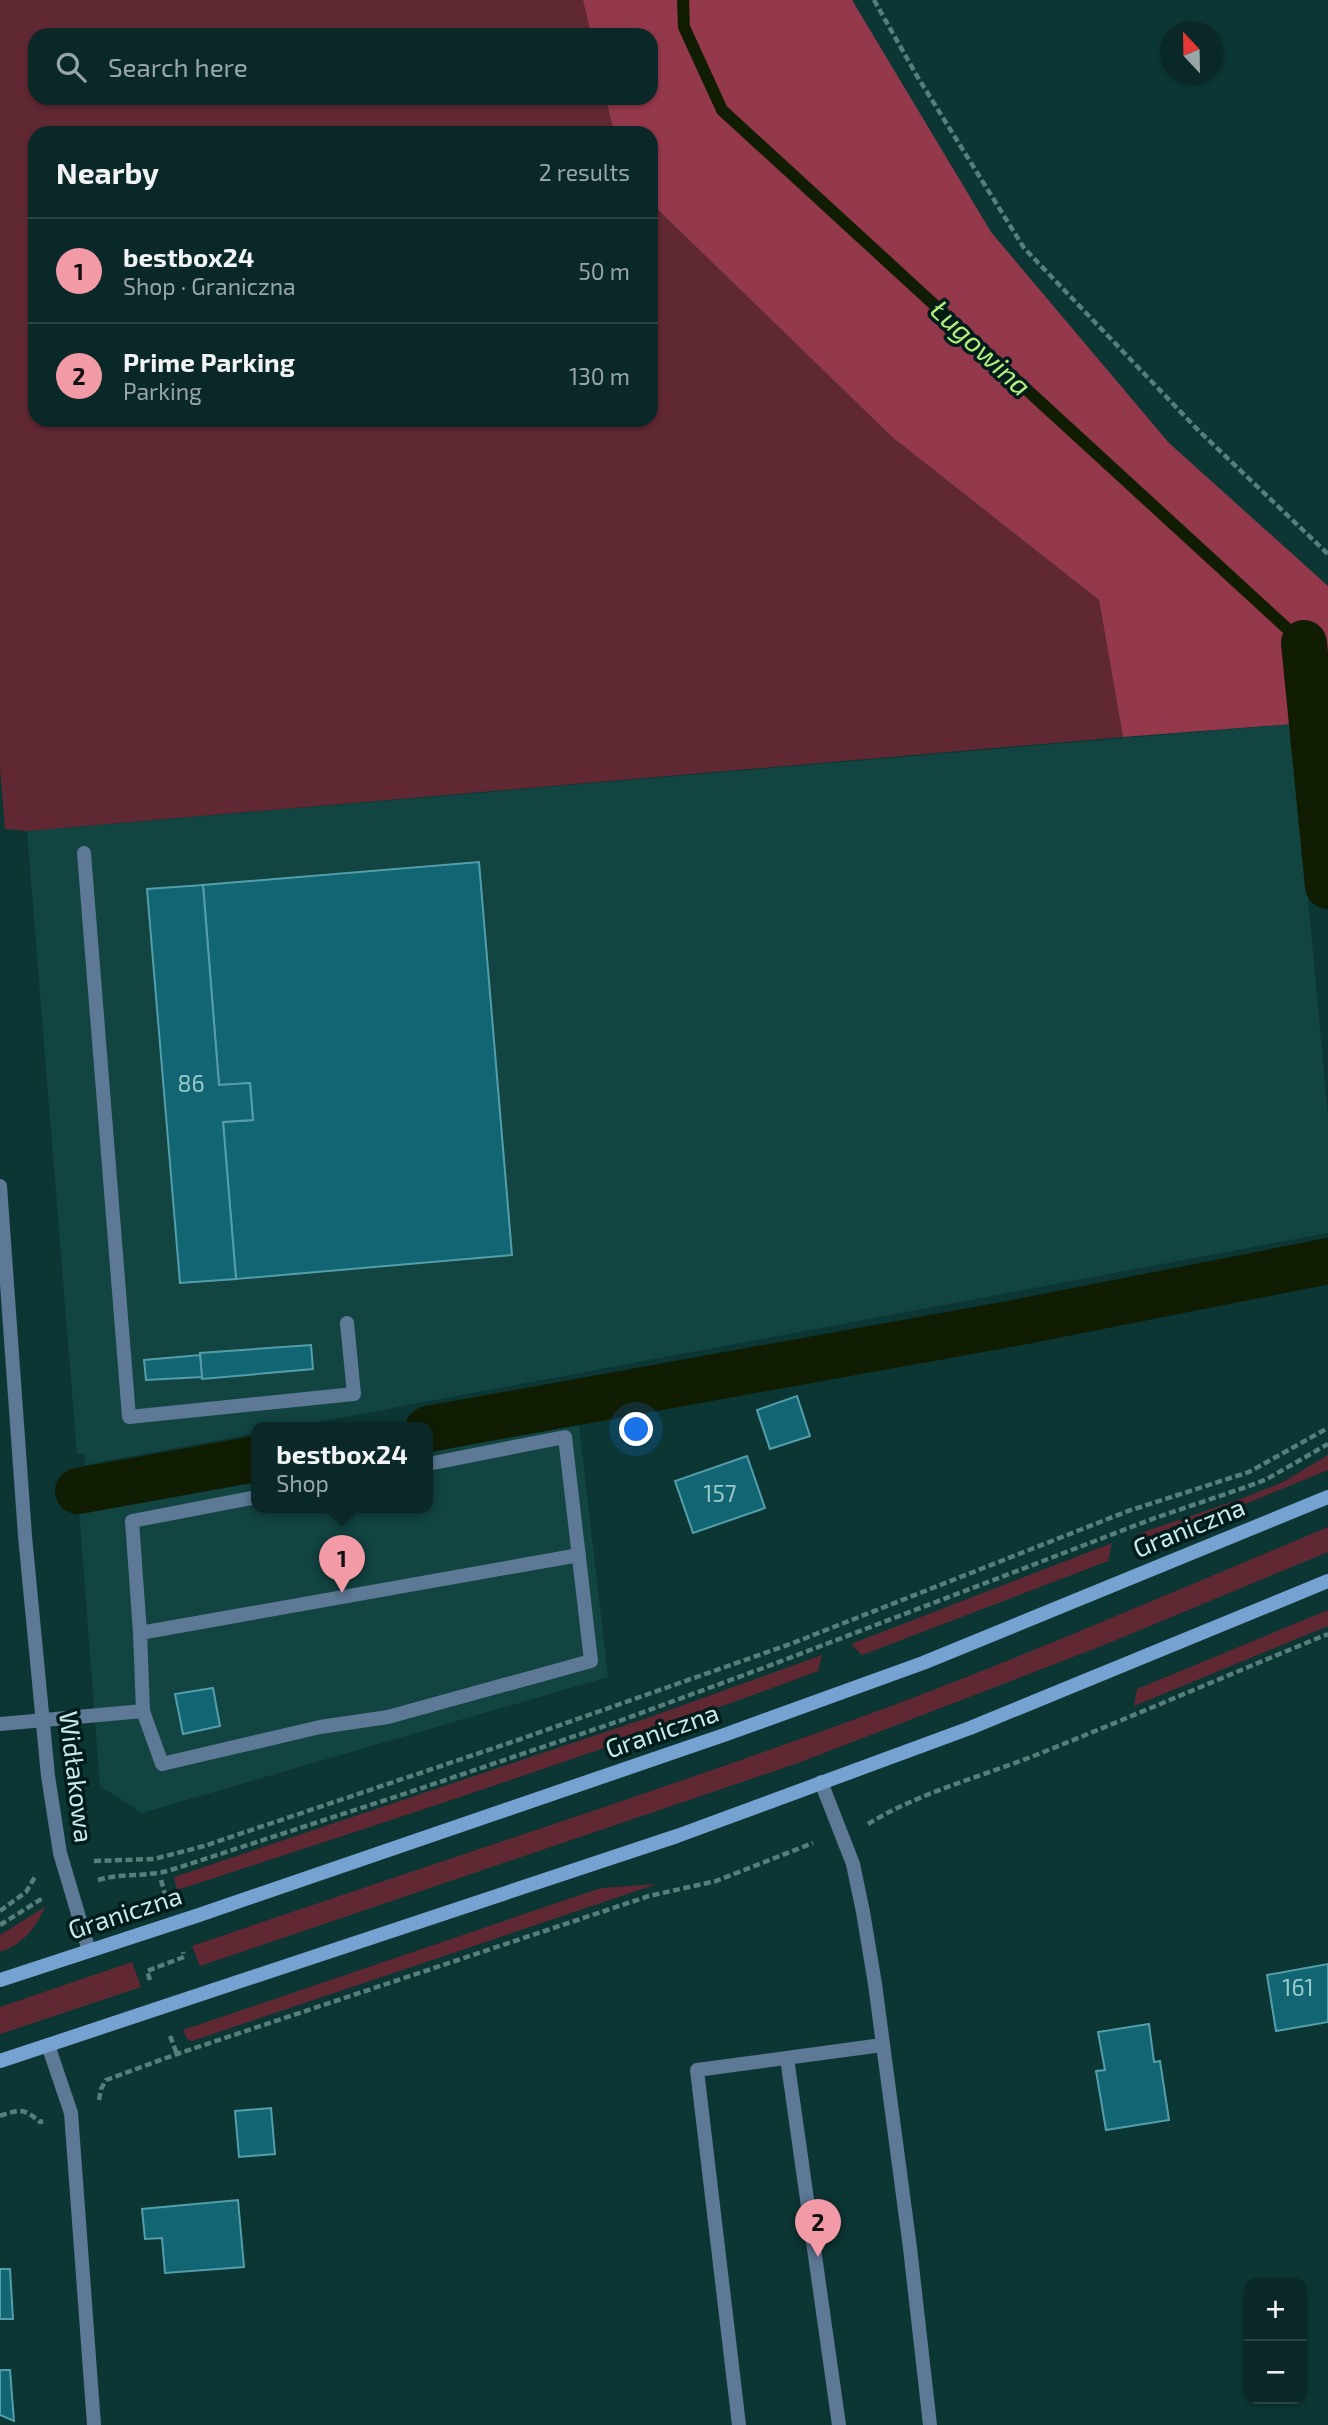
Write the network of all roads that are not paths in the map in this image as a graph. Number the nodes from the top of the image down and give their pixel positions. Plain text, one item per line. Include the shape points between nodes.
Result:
1 (84, 853) dead end
2 (0, 1186) edge
3 (347, 1324) dead end
4 (433, 1463) edge
5 (1328, 1497) edge
6 (251, 1498) edge
7 (579, 1555) junction
8 (1328, 1581) edge
9 (141, 1633) junction
10 (143, 1711) junction
11 (44, 1720) junction
12 (0, 1724) edge
13 (821, 1782) junction
14 (89, 1951) junction
15 (0, 1980) edge
16 (48, 2045) junction
17 (883, 2045) junction
18 (787, 2058) junction
19 (0, 2062) edge
20 (94, 2425) edge
21 (739, 2425) edge
22 (839, 2425) edge
23 (930, 2425) edge

1 - 3 street via 129,1417 354,1394
2 - 11 street, Widłakowa via 25,1536
4 - 7 street via 565,1437
5 - 14 main road, Graniczna via 923,1663
6 - 9 street via 132,1521
7 - 9 street
7 - 10 street via 591,1661 388,1717 320,1727 162,1764
8 - 13 main road via 970,1728
9 - 10 street
10 - 11 street
11 - 12 street
11 - 14 street, Widłakowa via 57,1836
13 - 16 main road via 677,1836
13 - 17 street via 853,1864
14 - 15 main road, Graniczna
16 - 19 main road
16 - 20 street via 71,2113
17 - 18 street
17 - 23 street
18 - 21 street via 697,2070
18 - 22 street

